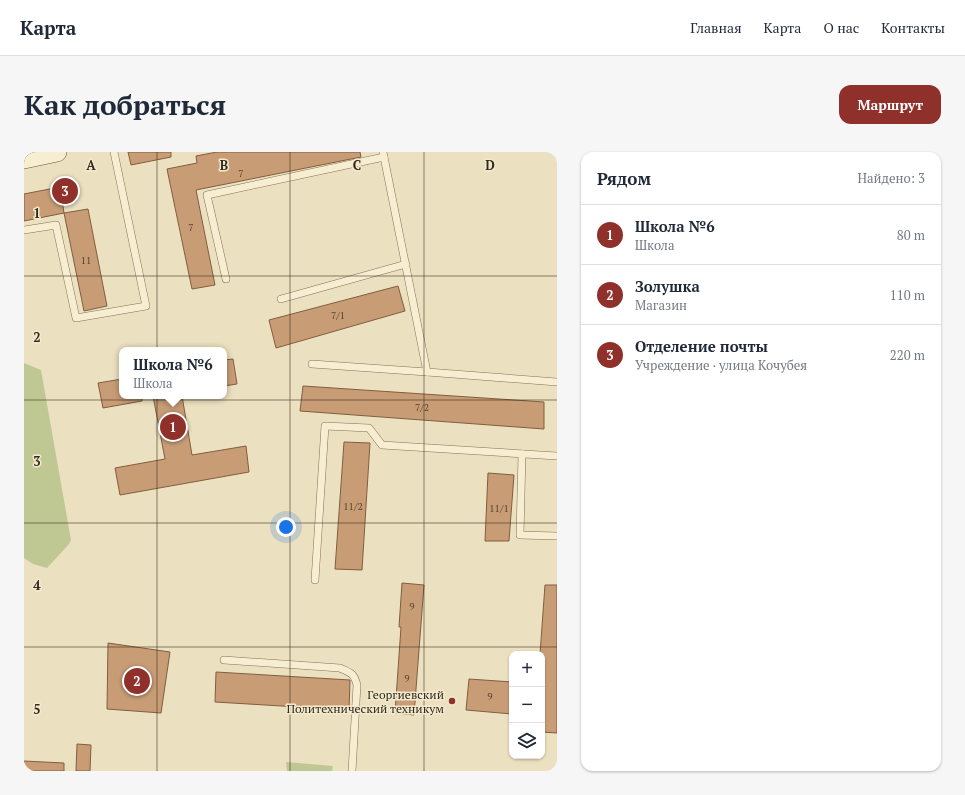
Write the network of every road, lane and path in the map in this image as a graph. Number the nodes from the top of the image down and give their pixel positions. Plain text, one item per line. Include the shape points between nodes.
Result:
1 (57, 152) edge
2 (114, 152) edge
3 (384, 154) edge
4 (24, 159) edge
5 (24, 230) edge
6 (406, 264) junction
7 (226, 279) dead end
8 (281, 299) dead end
9 (312, 364) dead end
10 (427, 372) junction
11 (557, 382) edge
12 (522, 454) junction
13 (557, 456) edge
14 (557, 536) edge
15 (316, 580) dead end
16 (224, 660) dead end
17 (352, 771) edge

1 - 4 main road
2 - 5 lane via 146,306 76,318 56,224
3 - 6 lane
3 - 7 lane via 207,196
6 - 8 lane
6 - 10 lane
9 - 10 lane
10 - 11 lane
12 - 13 lane
12 - 14 lane via 520,535
12 - 15 lane via 382,445 369,428 325,426
16 - 17 lane via 340,668 352,673 357,685

